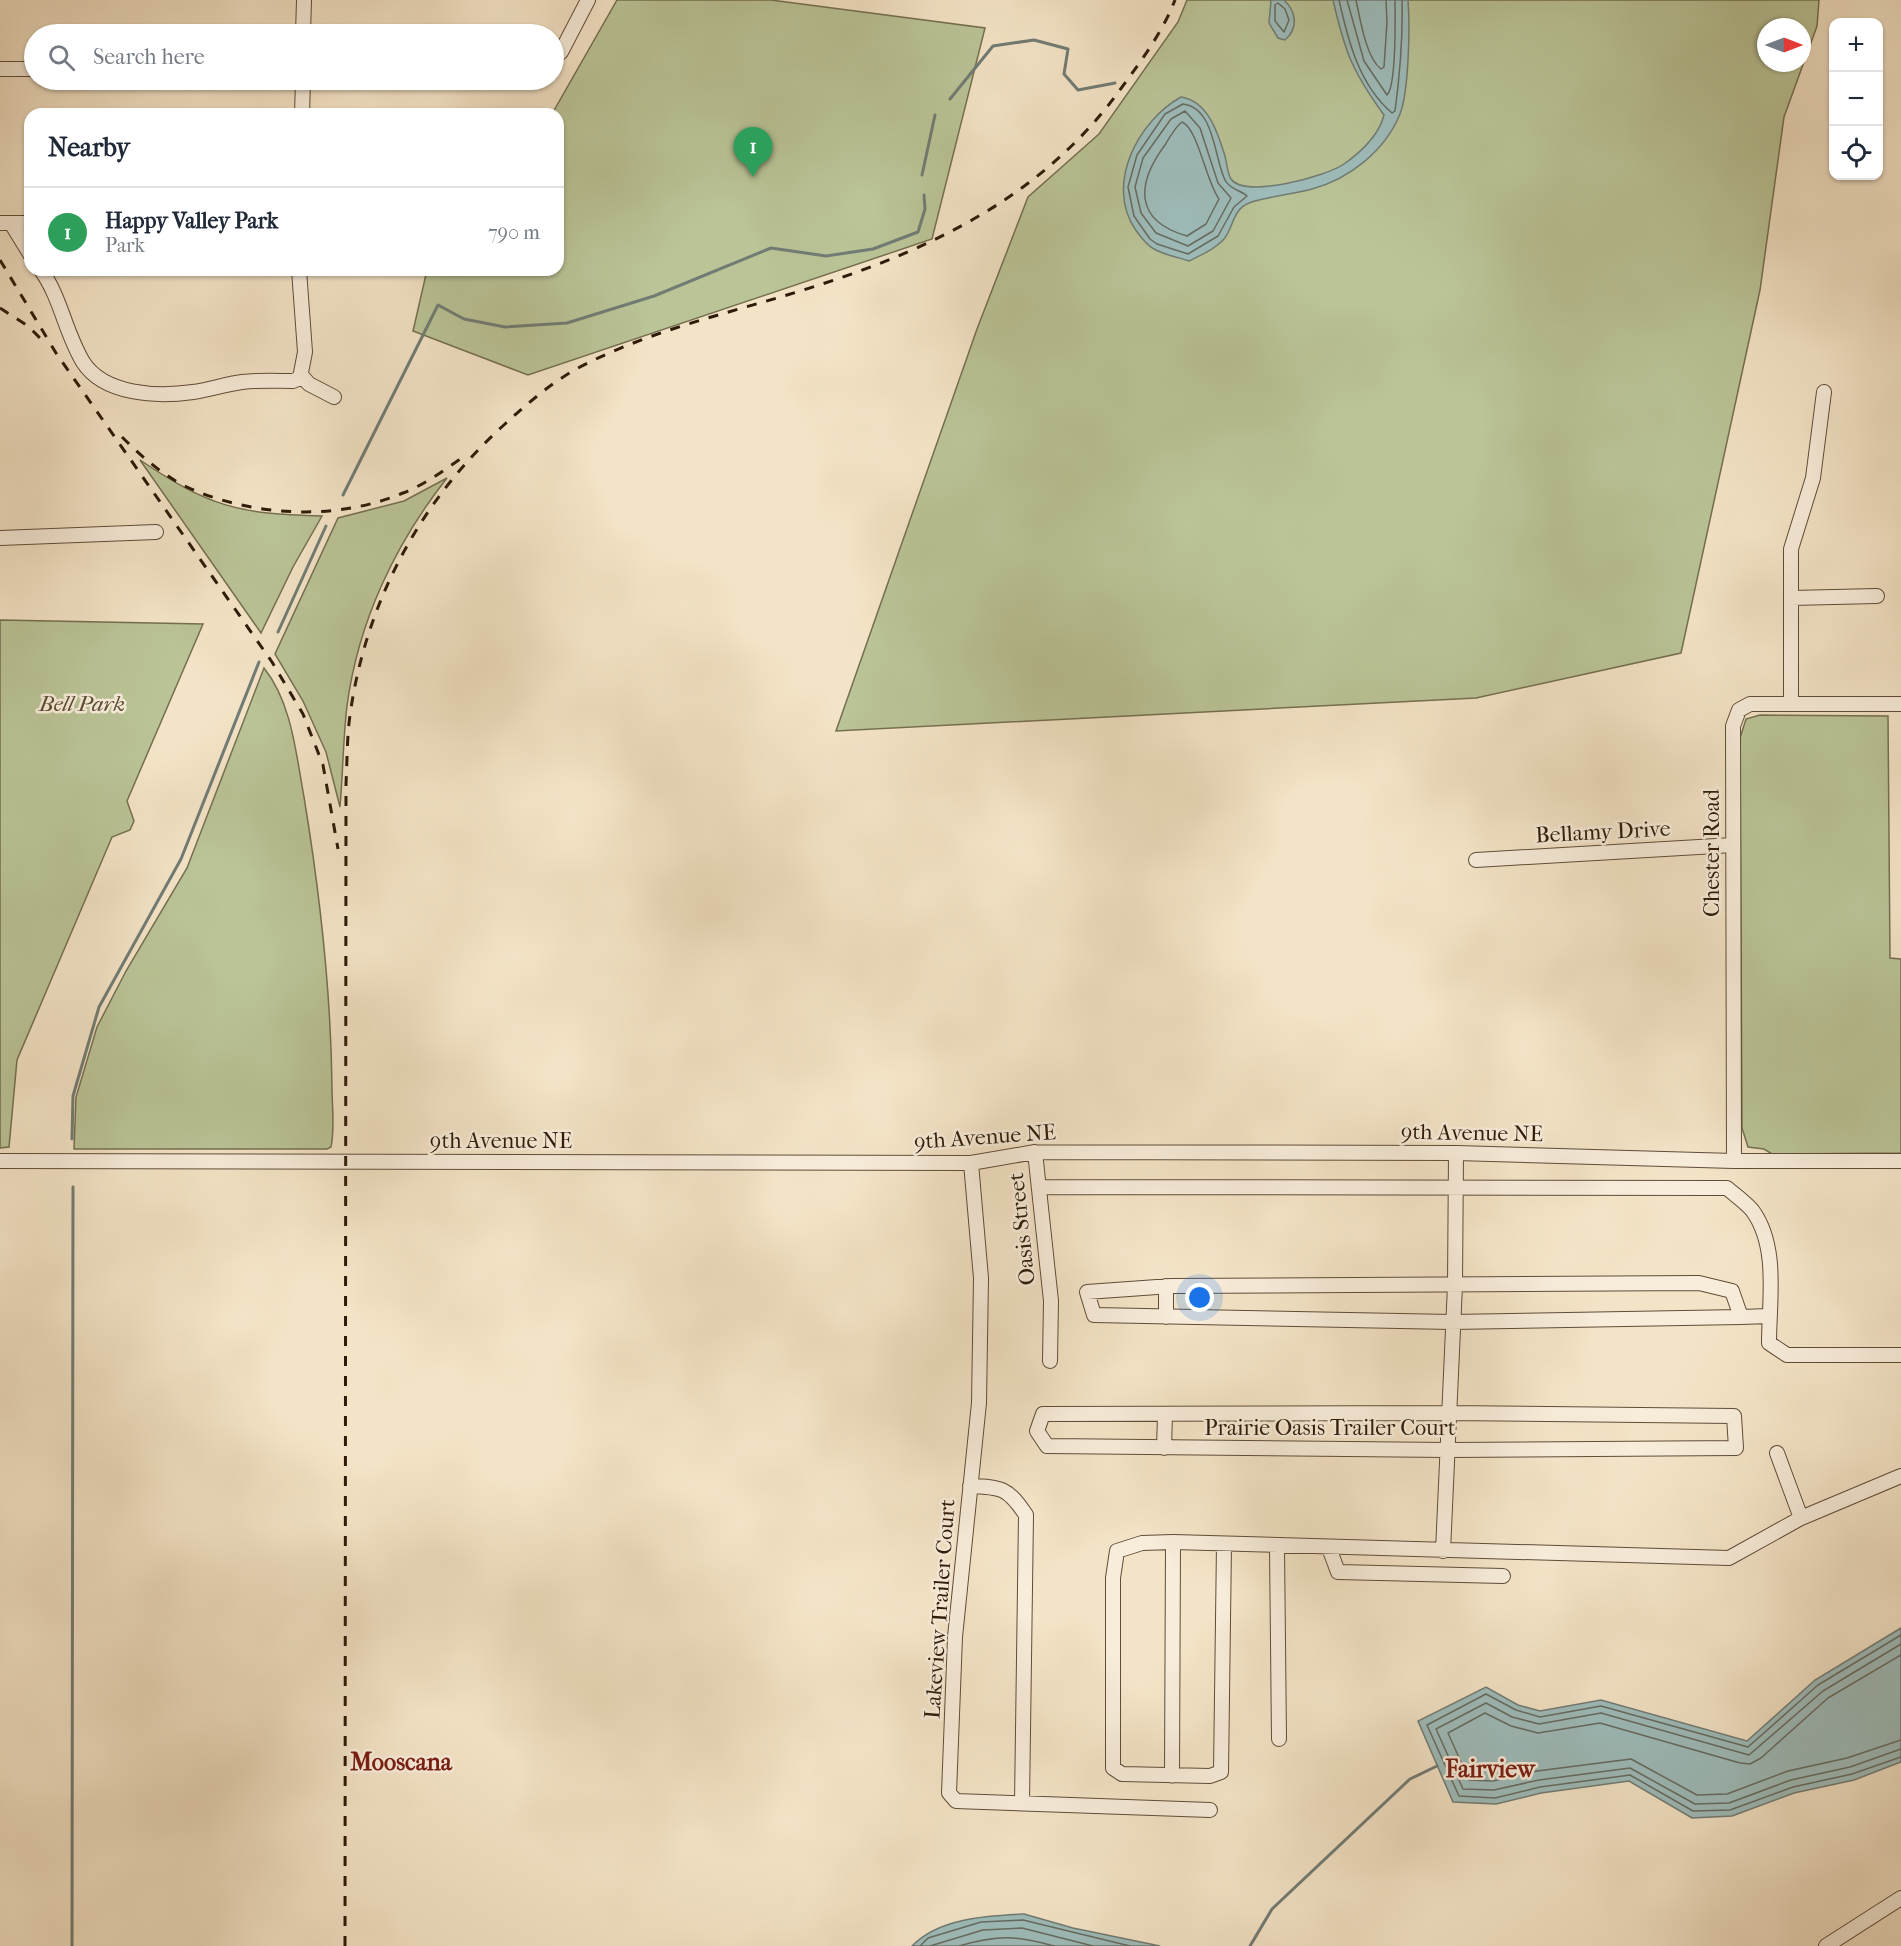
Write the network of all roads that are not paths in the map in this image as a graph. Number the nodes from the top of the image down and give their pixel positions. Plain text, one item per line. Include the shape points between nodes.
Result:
1 (304, 0) edge
2 (588, 0) edge
3 (303, 24) edge
4 (564, 46) edge
5 (0, 69) edge
6 (24, 69) edge
7 (303, 90) edge
8 (302, 108) edge
9 (5, 223) edge
10 (24, 223) edge
11 (24, 247) edge
12 (45, 276) edge
13 (299, 276) edge
14 (301, 375) junction
15 (1824, 392) dead end
16 (334, 397) dead end
17 (156, 532) dead end
18 (0, 538) edge
19 (1877, 596) dead end
20 (1791, 598) junction
21 (1791, 704) junction
22 (1901, 704) edge
23 (1733, 845) junction
24 (1476, 860) dead end
25 (1035, 1152) junction
26 (1456, 1153) junction
27 (0, 1161) edge
28 (1734, 1161) junction
29 (1901, 1161) edge
30 (970, 1163) junction
31 (1040, 1187) junction
32 (1456, 1188) junction
33 (1455, 1285) junction
34 (1166, 1286) junction
35 (1769, 1316) junction
36 (1166, 1317) junction
37 (1741, 1317) junction
38 (1452, 1322) junction
39 (1901, 1354) edge
40 (1050, 1360) dead end
41 (1448, 1413) junction
42 (1165, 1415) junction
43 (1164, 1448) junction
44 (1448, 1450) junction
45 (1777, 1453) dead end
46 (1901, 1476) edge
47 (970, 1486) junction
48 (1802, 1518) junction
49 (1173, 1542) junction
50 (1224, 1544) junction
51 (1277, 1547) junction
52 (1329, 1548) junction
53 (1443, 1551) junction
54 (1503, 1576) dead end
55 (1279, 1739) dead end
56 (1172, 1776) junction
57 (1022, 1803) junction
58 (1210, 1810) dead end
59 (1901, 1898) edge
60 (1826, 1946) edge

1 - 3 street
2 - 4 street
5 - 6 street
7 - 8 street
9 - 10 street
9 - 11 street
12 - 14 street via 56,294 72,343 92,374 105,383 118,388 180,393 241,382 293,381
13 - 14 street via 305,352
14 - 16 street via 309,384
15 - 20 street via 1813,477 1792,543
17 - 18 street
19 - 20 street
20 - 21 street
21 - 22 street, Chester Road
21 - 23 street, Chester Road via 1750,704 1739,710 1733,726
23 - 24 street, Bellamy Drive
23 - 28 street, Chester Road
25 - 26 street, 9th Avenue NE
25 - 30 street, 9th Avenue NE
25 - 31 street, Oasis Street
26 - 28 street, 9th Avenue NE
26 - 32 street
27 - 30 street, 9th Avenue NE
28 - 29 street, 9th Avenue NE
30 - 47 street, Lakeview Trailer Court via 981,1278 979,1403
31 - 32 street
31 - 40 street, Oasis Street via 1051,1301
32 - 33 street
32 - 35 street via 1727,1188 1751,1210 1761,1228 1768,1253
33 - 34 street
33 - 37 street via 1699,1283 1732,1291
33 - 38 street
34 - 36 street
34 - 36 street via 1087,1292 1094,1315
35 - 37 street
35 - 39 street via 1769,1343 1787,1355
36 - 38 street
37 - 38 street
38 - 41 street
41 - 42 street, Prairie Oasis Trailer Court
41 - 44 street
41 - 44 street, Prairie Oasis Trailer Court via 1734,1416 1736,1448
42 - 43 street
42 - 43 street, Prairie Oasis Trailer Court via 1043,1414 1037,1431 1047,1446
43 - 44 street, Prairie Oasis Trailer Court
44 - 53 street
45 - 48 street
46 - 48 street
47 - 57 street via 999,1487 1013,1496 1026,1515
47 - 57 street, Lakeview Trailer Court via 955,1637 949,1793 956,1801
48 - 53 street via 1729,1558
49 - 50 street
49 - 56 street
49 - 56 street via 1142,1543 1117,1551 1113,1578 1113,1768 1122,1774
50 - 51 street
50 - 56 street via 1221,1773
51 - 52 street
51 - 55 street
52 - 53 street
52 - 54 street via 1338,1572
57 - 58 street, Lakeview Trailer Court
59 - 60 street

